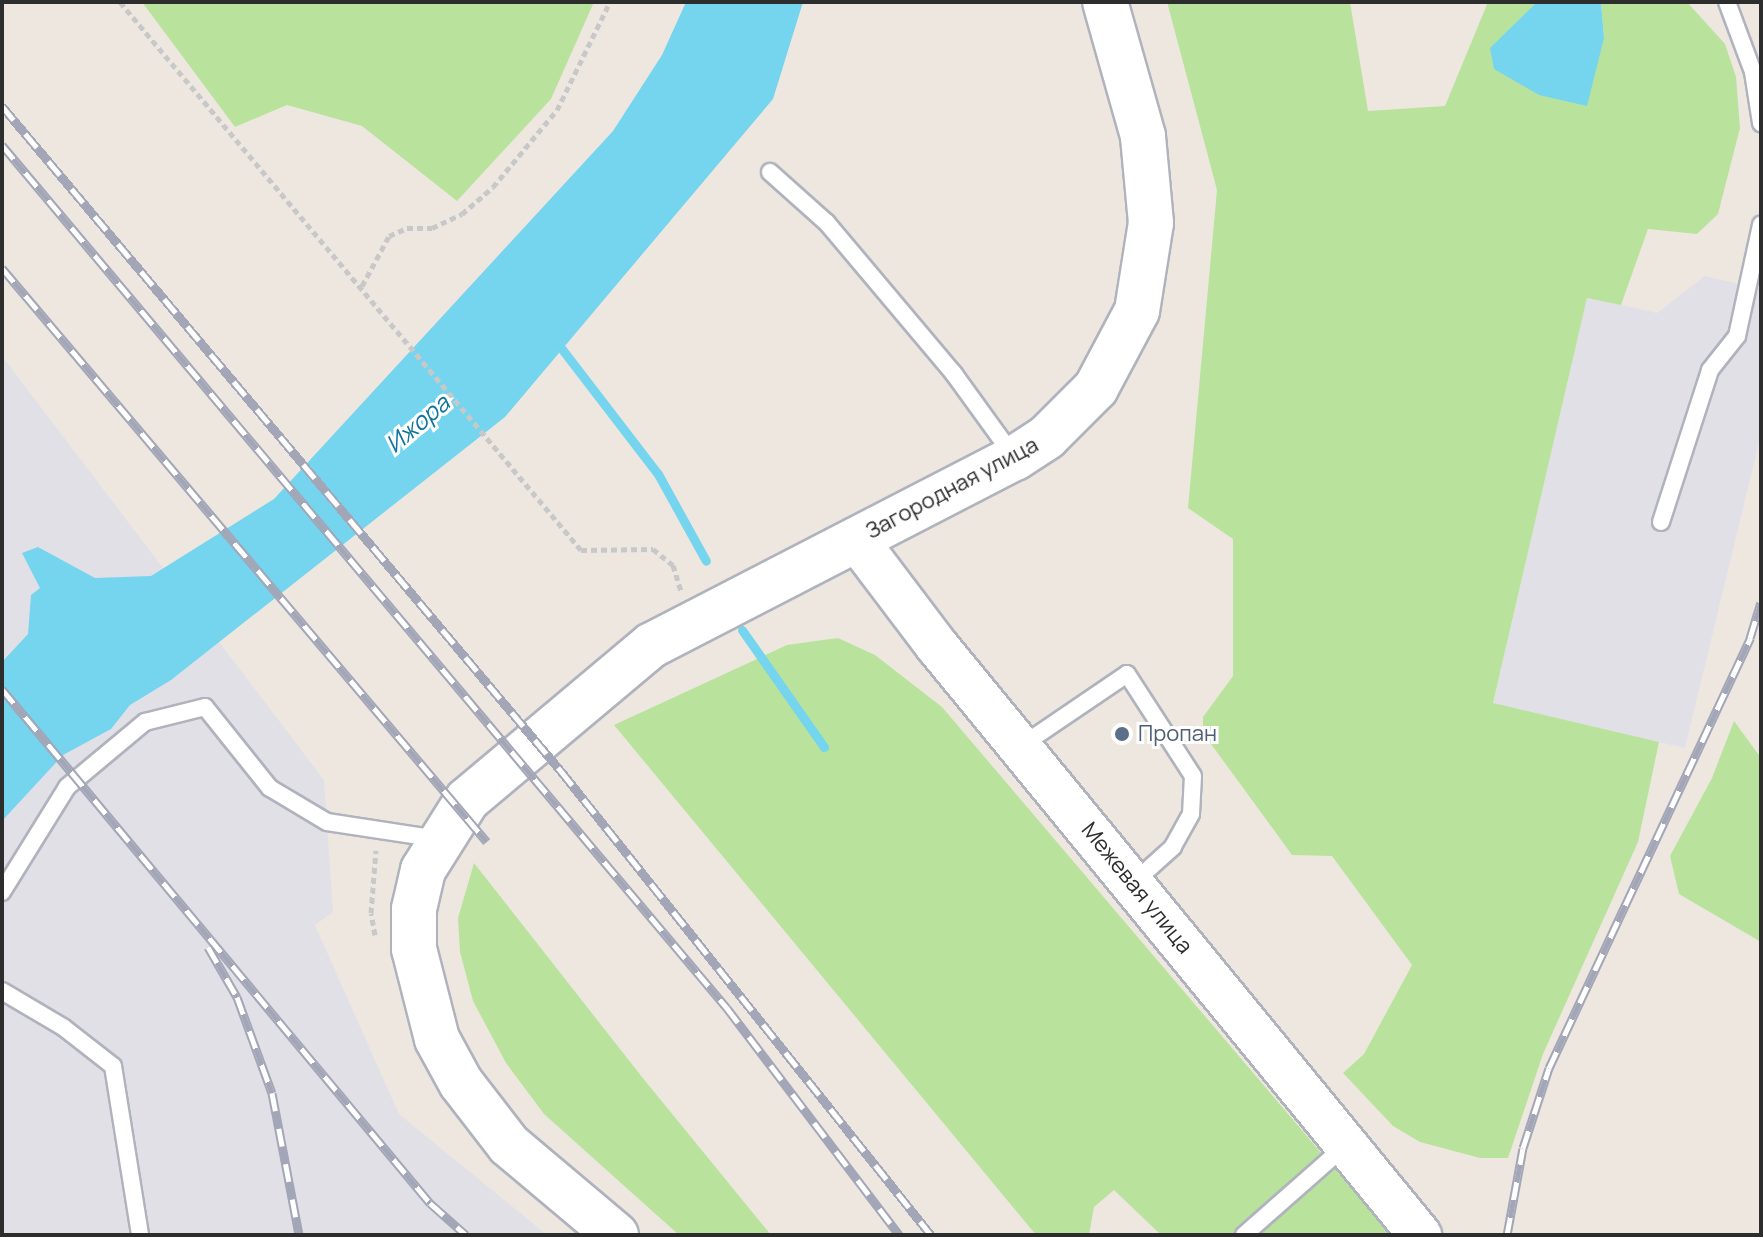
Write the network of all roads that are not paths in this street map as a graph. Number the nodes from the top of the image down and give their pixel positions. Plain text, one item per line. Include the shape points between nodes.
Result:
1 (1105, 2) edge
2 (1727, 2) edge
3 (1761, 123) edge
4 (770, 172) dead end
5 (1761, 225) edge
6 (1015, 458) junction
7 (1661, 522) dead end
8 (856, 539) junction
9 (1021, 747) junction
10 (438, 839) junction
11 (1133, 883) junction
12 (2, 892) edge
13 (2, 991) edge
14 (1347, 1145) junction
15 (140, 1235) edge
16 (616, 1235) edge
17 (1244, 1235) edge
18 (1420, 1235) edge

1 - 6 main road, Загородная улица via 1143,136 1151,193 1144,285 1128,334 1096,388 1047,437
2 - 3 lane via 1753,72
4 - 6 lane via 827,223 954,374
5 - 7 lane via 1737,336 1710,370
6 - 8 main road, Загородная улица
8 - 9 street, Межевая улица
8 - 10 main road, Загородная улица via 652,645 467,800
9 - 11 street, Межевая улица
9 - 11 lane via 1127,674 1193,776 1191,814 1173,847
10 - 12 lane via 327,822 270,788 205,707 145,722 67,787
10 - 16 main road, Загородная улица via 423,870 414,909 419,980 437,1039 461,1083 509,1145
11 - 14 street, Межевая улица
13 - 15 lane via 63,1027 113,1066
14 - 17 lane
14 - 18 street, Межевая улица

